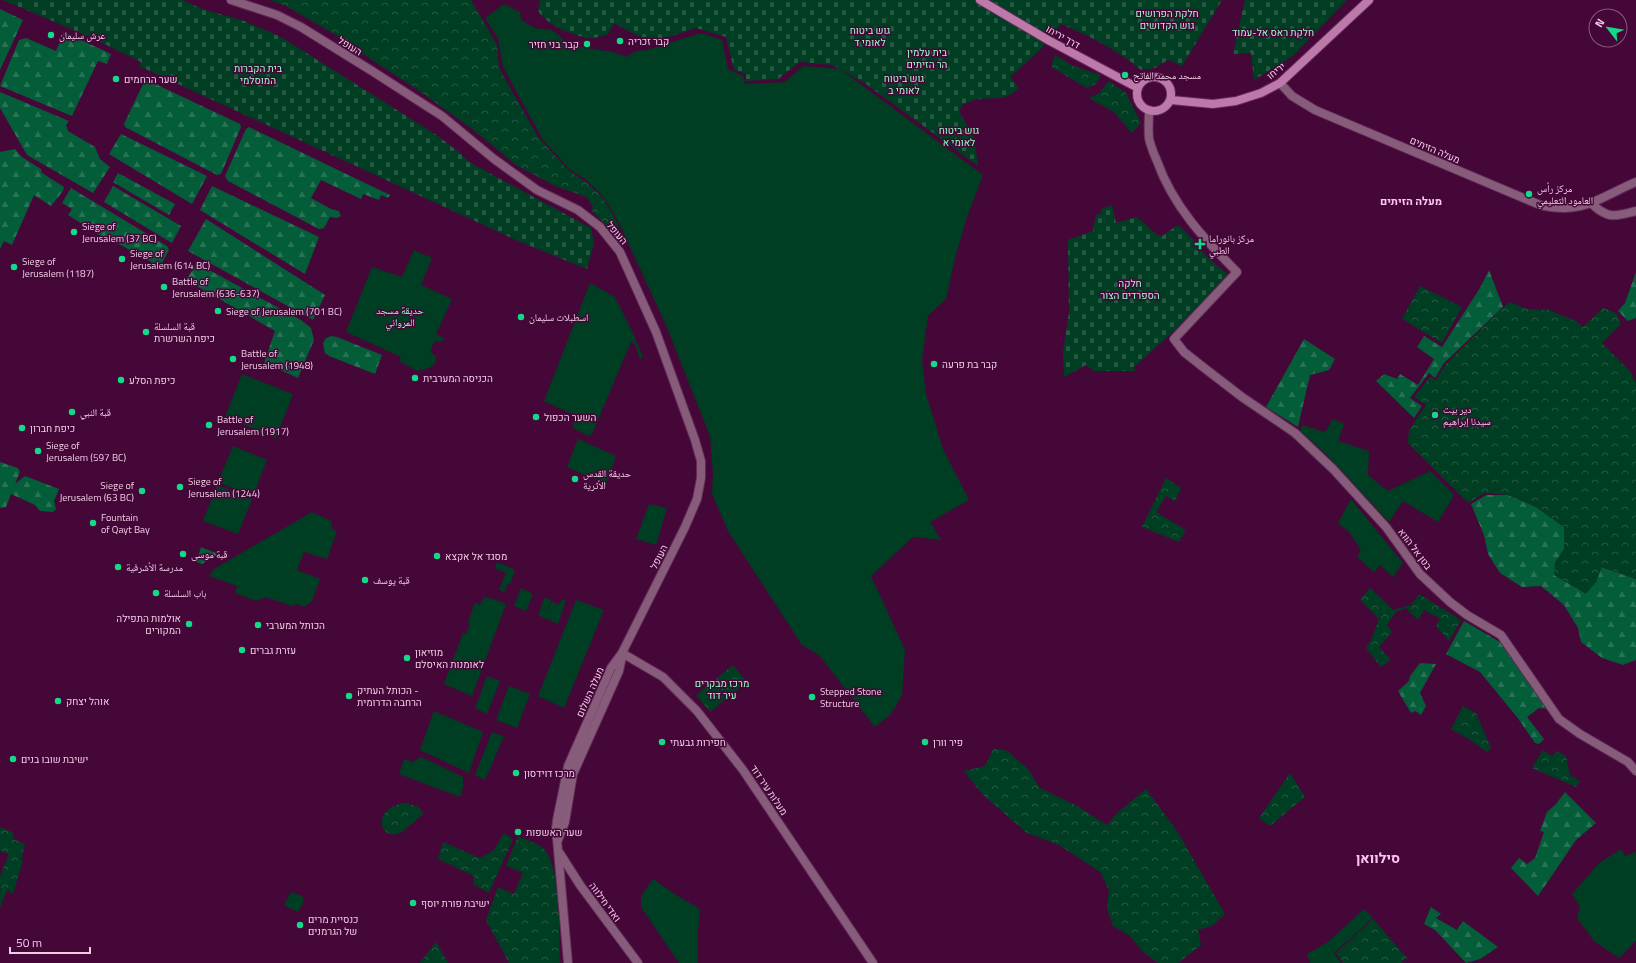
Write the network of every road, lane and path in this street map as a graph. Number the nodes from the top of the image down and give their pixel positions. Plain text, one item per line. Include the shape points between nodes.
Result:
1 (231, 0) edge
2 (980, 0) edge
3 (1369, 0) edge
4 (1280, 83) junction
5 (1138, 88) junction
6 (1170, 100) junction
7 (1149, 110) junction
8 (1636, 182) edge
9 (1592, 204) junction
10 (1636, 211) edge
11 (622, 653) junction
12 (1636, 771) edge
13 (559, 851) junction
14 (568, 963) edge
15 (638, 963) edge
16 (873, 963) edge

1 - 11 street, העופל via 276,15 301,27 442,116 537,190 578,210 600,227 620,252 656,332 701,461 697,498 686,527
2 - 5 main road, דרך יריחו via 1051,42
3 - 4 main road, יריחו
4 - 6 main road, יריחו via 1261,93 1236,101 1213,104
4 - 9 street, מעלה הזיתים via 1292,96 1315,110 1540,205 1565,209
5 - 6 main road via 1145,79 1162,79 1171,90
5 - 7 main road via 1138,99 1144,108
6 - 7 main road via 1164,108
7 - 12 street, בטן אל הווא via 1149,139 1172,194 1183,213 1237,272 1174,339 1184,352 1242,397 1295,433 1334,469 1386,527 1420,574 1467,615 1501,635 1559,719 1628,762
8 - 9 street
9 - 10 street via 1614,217
11 - 13 street, מעלה השלום via 619,671 573,774 565,822 558,840
11 - 16 street, מעלות עיר דוד via 662,678 697,711 743,770
13 - 14 street, מעלה השלום
13 - 15 street, ואדי חילווה via 580,885

